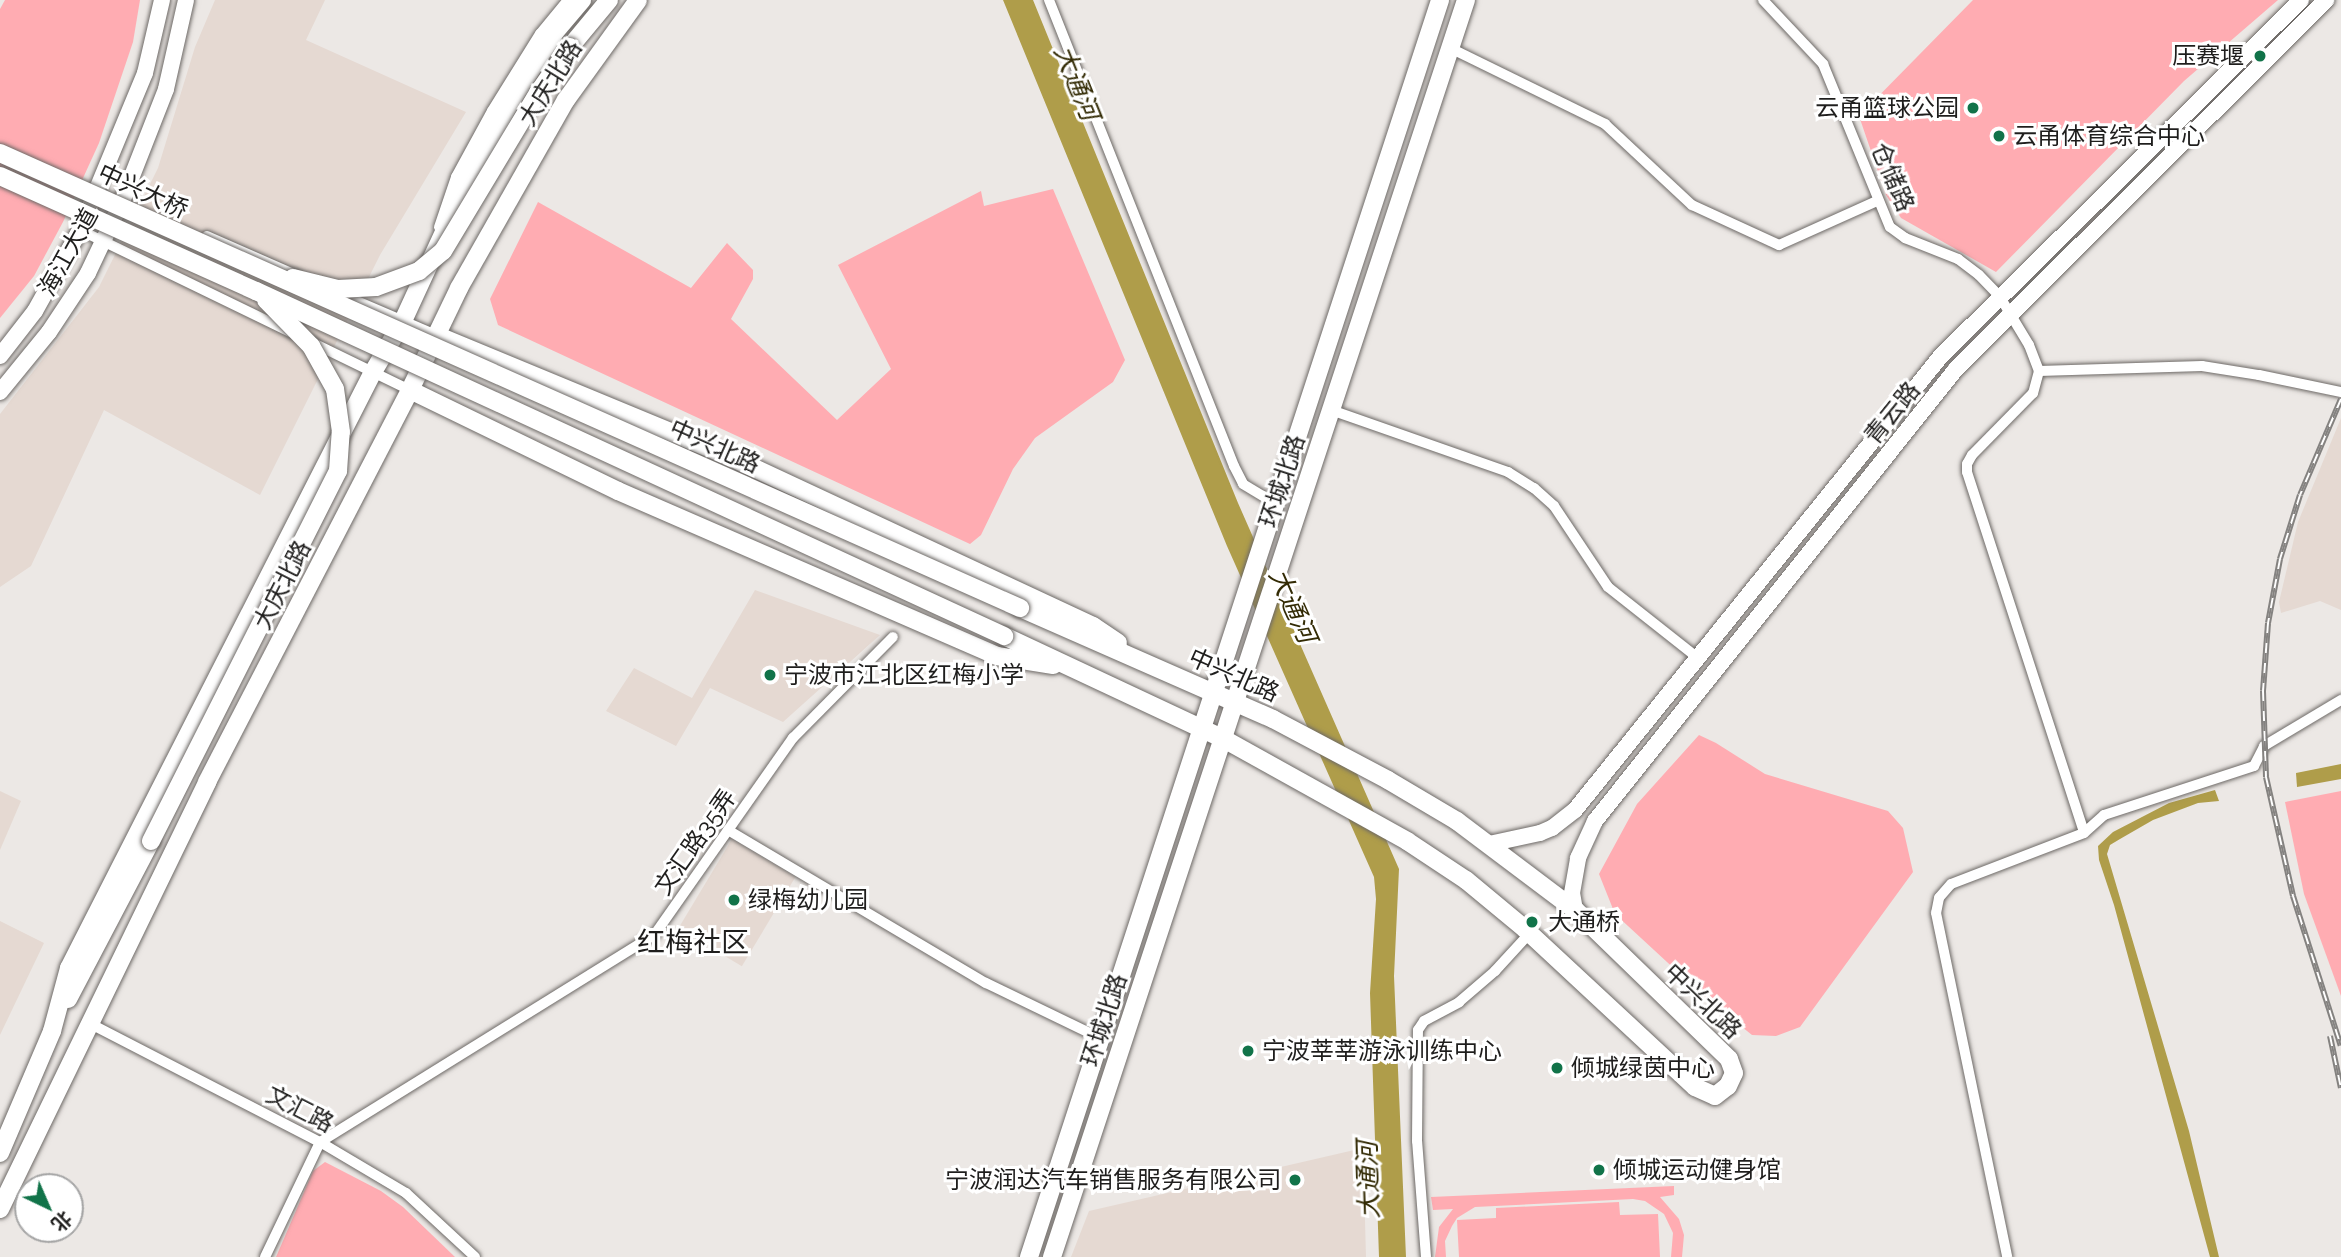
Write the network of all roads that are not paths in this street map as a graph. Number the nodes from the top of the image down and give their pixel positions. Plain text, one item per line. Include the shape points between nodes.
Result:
1 (162, 0) edge
2 (186, 0) edge
3 (568, 0) edge
4 (582, 0) edge
5 (609, 0) edge
6 (638, 0) edge
7 (1049, 0) edge
8 (1440, 0) edge
9 (1466, 0) edge
10 (1763, 0) edge
11 (2301, 0) edge
12 (2326, 0) edge
13 (1450, 48) junction
14 (0, 153) edge
15 (0, 176) edge
16 (98, 189) junction
17 (122, 199) junction
18 (1877, 201) junction
19 (80, 230) junction
20 (102, 240) junction
21 (439, 242) junction
22 (266, 274) junction
23 (256, 291) junction
24 (2000, 297) junction
25 (2010, 315) junction
26 (403, 321) junction
27 (436, 335) junction
28 (0, 356) edge
29 (2039, 371) junction
30 (373, 372) junction
31 (410, 390) junction
32 (0, 392) edge
33 (2341, 392) edge
34 (1331, 410) junction
35 (1276, 504) junction
36 (892, 637) dead end
37 (1698, 658) junction
38 (1152, 666) junction
39 (1074, 669) junction
40 (1214, 694) junction
41 (2341, 701) edge
42 (1235, 702) junction
43 (1202, 729) junction
44 (1222, 738) junction
45 (728, 830) junction
46 (2084, 833) junction
47 (1489, 844) junction
48 (1574, 910) junction
49 (1530, 933) junction
50 (89, 1023) junction
51 (52, 1031) junction
52 (1102, 1039) junction
53 (320, 1142) junction
54 (0, 1153) edge
55 (0, 1209) edge
56 (265, 1257) edge
57 (475, 1257) edge
58 (1029, 1257) edge
59 (1052, 1257) edge
60 (1426, 1257) edge
61 (2007, 1257) edge

1 - 16 street, 海江大道 via 145,73
2 - 17 street, 海江大道 via 166,89
3 - 21 street via 540,34 462,166 439,223
4 - 21 main road, 大庆北路 via 555,32 509,105
5 - 22 main road, bridge via 570,47 525,114 443,251 419,271 400,281 357,289
6 - 27 main road, 大庆北路 via 566,100
7 - 35 street via 1234,466 1243,484
8 - 35 main road, 环城北路
9 - 13 main road, 环城北路
10 - 18 street, 仓储路 via 1823,64
11 - 24 street, 青云路
12 - 25 street, 青云路
13 - 18 street via 1605,124 1692,205 1779,246
13 - 34 main road, 环城北路
14 - 22 main road, 中兴大桥, bridge
15 - 23 main road, 中兴大桥, bridge
16 - 17 street
16 - 19 street, 海江大道
17 - 20 street, 海江大道
17 - 26 street
18 - 24 street, 仓储路 via 1896,233 1958,259
19 - 20 street
19 - 28 street, 海江大道 via 35,311
20 - 30 street
20 - 32 street, 海江大道 via 61,314
21 - 26 main road, 大庆北路
22 - 38 main road, 中兴北路, bridge
23 - 39 main road, 中兴北路, bridge
23 - 51 main road, bridge via 311,346 329,374 340,418 338,471
24 - 25 street, 仓储路
24 - 37 street, 青云路 via 1941,356
25 - 29 street, 仓储路
25 - 48 street, 青云路 via 1956,369 1595,821 1578,858
26 - 27 street
26 - 30 main road, 大庆北路
27 - 31 main road, 大庆北路
27 - 38 main road via 736,459 1094,626
29 - 33 street via 2202,366
29 - 46 street via 2033,393 1972,455 1967,472
30 - 31 street
30 - 51 main road, 大庆北路 via 69,968
31 - 39 main road via 618,491 997,656
31 - 50 main road, 大庆北路 via 207,782
34 - 37 street via 1508,472 1534,488 1554,506 1608,587
34 - 42 main road, 环城北路
35 - 40 main road, 环城北路
36 - 45 street, 文汇路35弄 via 793,738
37 - 47 street, 青云路 via 1565,820 1540,832
38 - 40 main road, 中兴北路
39 - 43 main road, 中兴北路
40 - 42 main road, 中兴北路
40 - 43 main road, 环城北路
41 - 46 street via 2264,746 2254,766 2104,815
42 - 44 main road, 环城北路
42 - 47 main road, 中兴北路 via 1359,764
43 - 44 main road, 中兴北路
43 - 52 main road, 环城北路
44 - 49 main road, 中兴北路 via 1407,841 1466,880
44 - 59 main road, 环城北路
45 - 52 street via 986,983
45 - 53 street, 文汇路35弄 via 655,934
46 - 61 street via 1951,884 1939,898 1936,913
47 - 48 main road, 中兴北路
48 - 49 main road, 中兴北路 via 1730,1061 1734,1073 1716,1096 1695,1087
49 - 60 street via 1486,979 1459,1002 1424,1021 1418,1030 1417,1141
50 - 53 street, 文汇路
50 - 55 main road, 大庆北路
51 - 54 main road, 大庆北路
52 - 58 main road, 环城北路
53 - 56 street
53 - 57 street, 文汇路 via 406,1193

